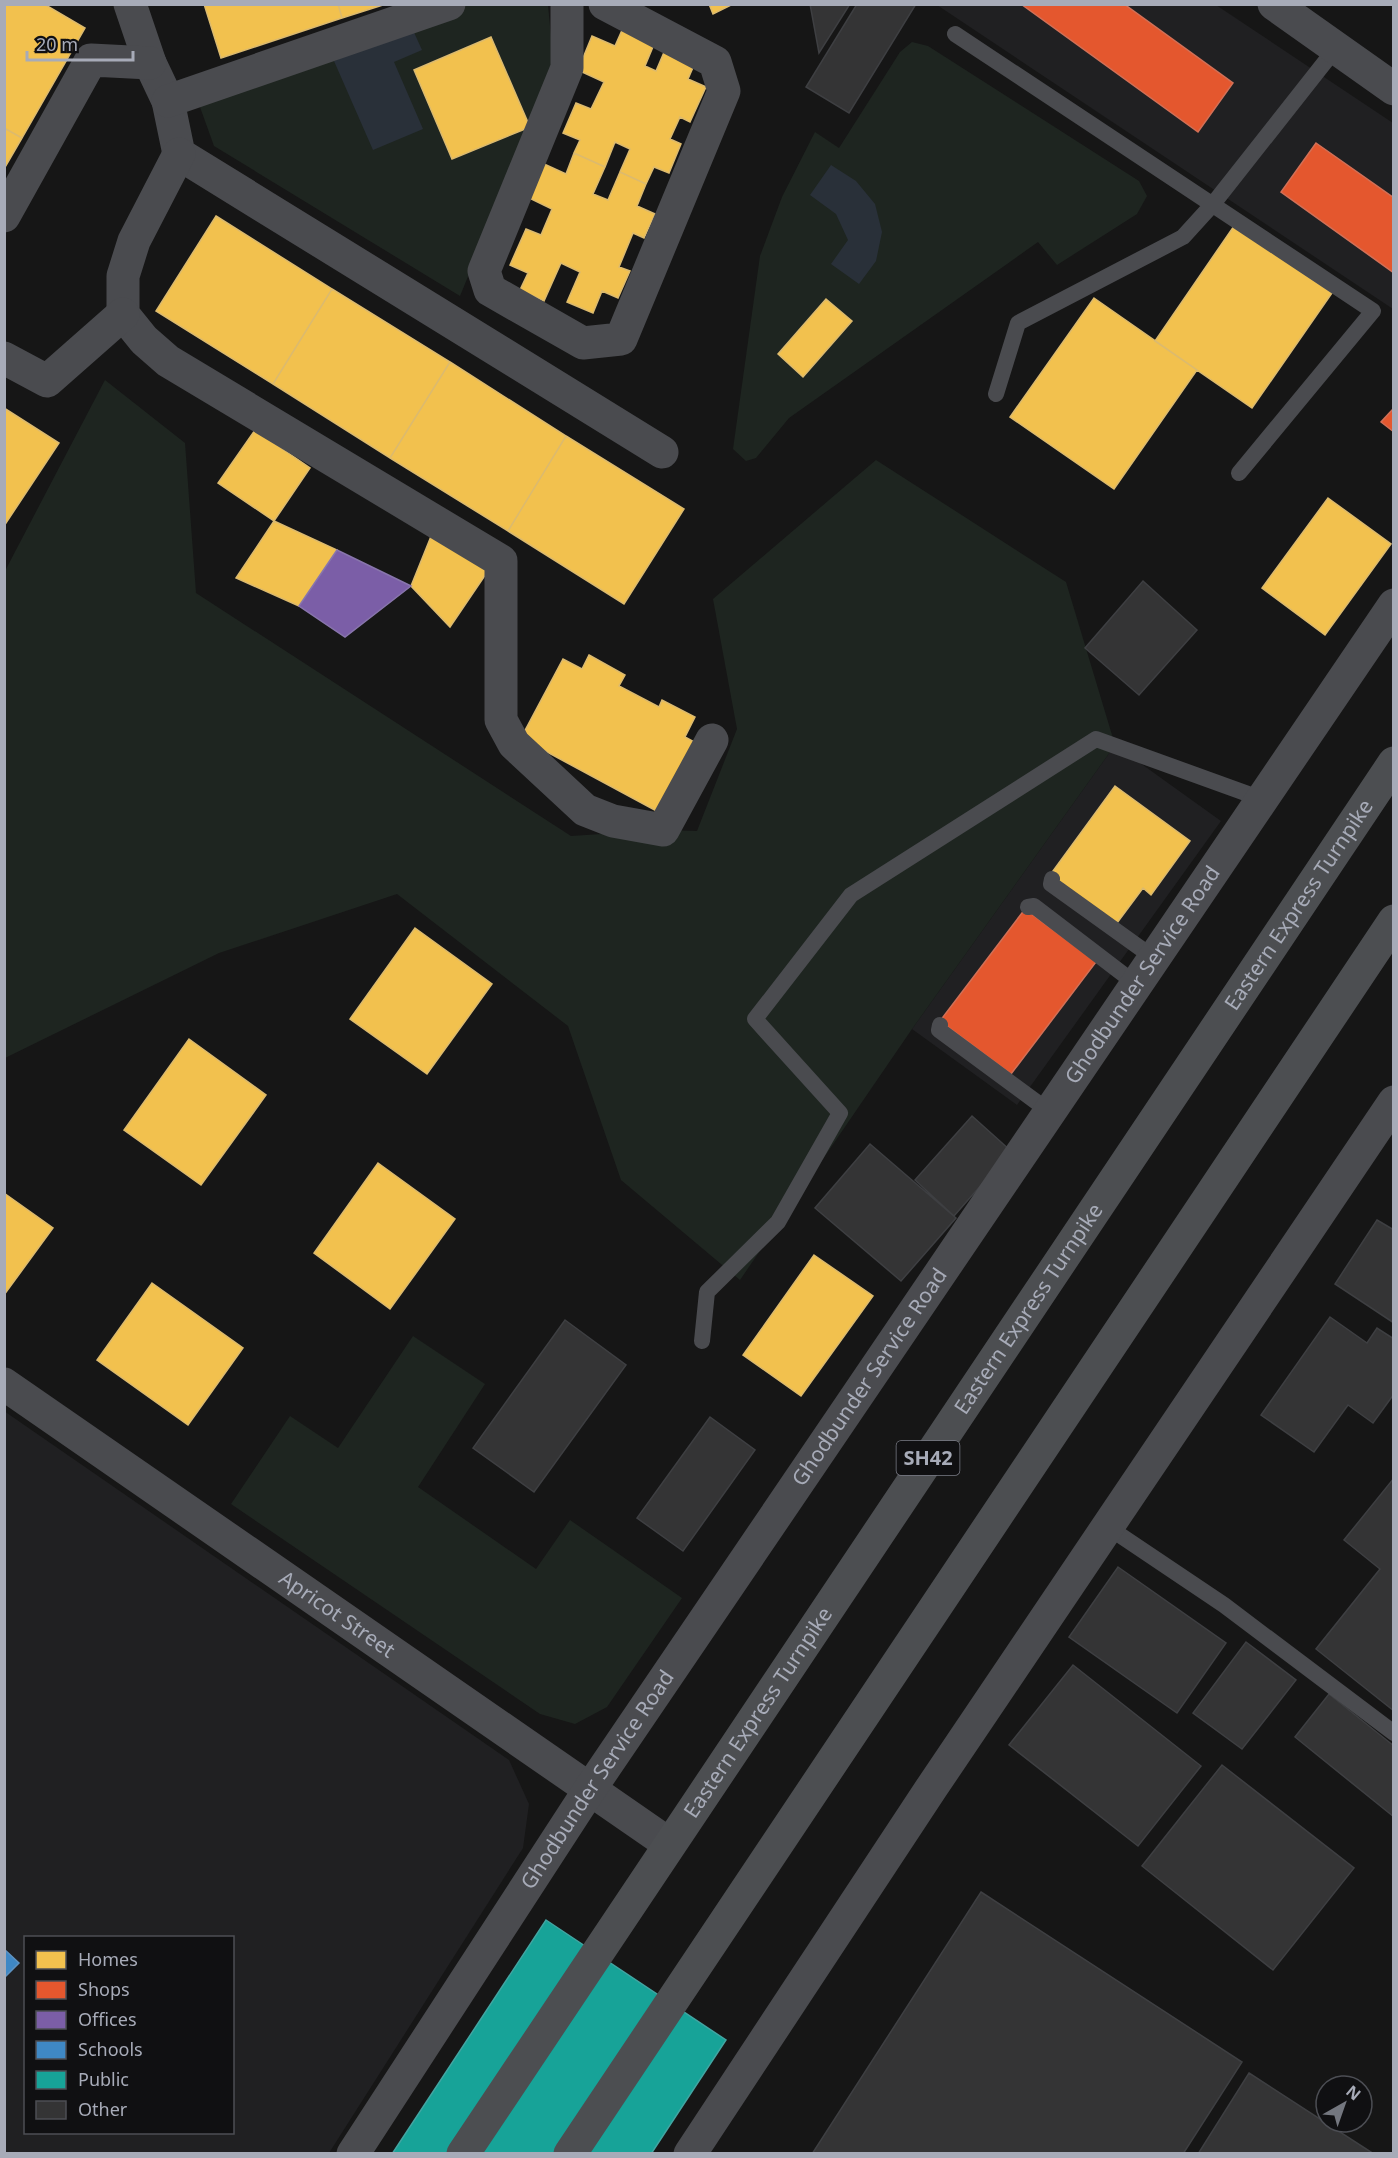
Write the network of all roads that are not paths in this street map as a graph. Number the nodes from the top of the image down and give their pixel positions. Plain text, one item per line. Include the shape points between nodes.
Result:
1 (130, 4) edge
2 (449, 4) edge
3 (567, 4) edge
4 (605, 4) edge
5 (1274, 4) edge
6 (955, 34) dead end
7 (1336, 48) junction
8 (150, 63) junction
9 (1394, 89) edge
10 (168, 101) junction
11 (179, 154) junction
12 (1213, 204) junction
13 (4, 216) edge
14 (123, 314) junction
15 (4, 358) edge
16 (996, 394) dead end
17 (662, 452) dead end
18 (1239, 473) dead end
19 (1394, 605) edge
20 (712, 740) dead end
21 (1394, 763) edge
22 (1262, 799) junction
23 (1052, 879) dead end
24 (1028, 907) dead end
25 (1394, 921) edge
26 (1145, 971) junction
27 (940, 1025) dead end
28 (1394, 1102) edge
29 (1050, 1112) junction
30 (702, 1341) dead end
31 (4, 1384) edge
32 (1108, 1527) junction
33 (1394, 1732) edge
34 (590, 1789) junction
35 (669, 1844) junction
36 (353, 2154) edge
37 (463, 2154) edge
38 (570, 2154) edge
39 (690, 2154) edge

1 - 8 street
2 - 10 street
3 - 4 street via 567,68 484,271 490,290 584,343 621,339 724,92 715,62
5 - 7 street
6 - 12 lane
7 - 9 street
7 - 12 lane
8 - 10 street
8 - 13 street via 91,60
10 - 11 street
11 - 14 street via 134,241 123,276
11 - 17 street
12 - 16 lane via 1183,237 1018,323
12 - 18 lane via 1373,311
14 - 15 street via 47,381
14 - 20 street via 144,340 168,360 501,561 501,720 514,744 585,810 613,821 663,831
19 - 22 street, Ghodbunder Service Road
21 - 35 main road, Eastern Express Turnpike / SH42
22 - 26 street, Ghodbunder Service Road
22 - 30 lane via 1096,738 851,895 755,1019 840,1113 778,1222 707,1292
23 - 26 lane via 1051,884
24 - 26 lane via 1034,906
25 - 38 main road
26 - 29 street, Ghodbunder Service Road
27 - 29 lane via 939,1030
28 - 32 street
29 - 34 street, Ghodbunder Service Road
31 - 34 street, Apricot Street
32 - 33 lane via 1224,1605
32 - 39 street
34 - 35 street, Apricot Street
34 - 36 street, Ghodbunder Service Road
35 - 37 main road, Eastern Express Turnpike / SH42

